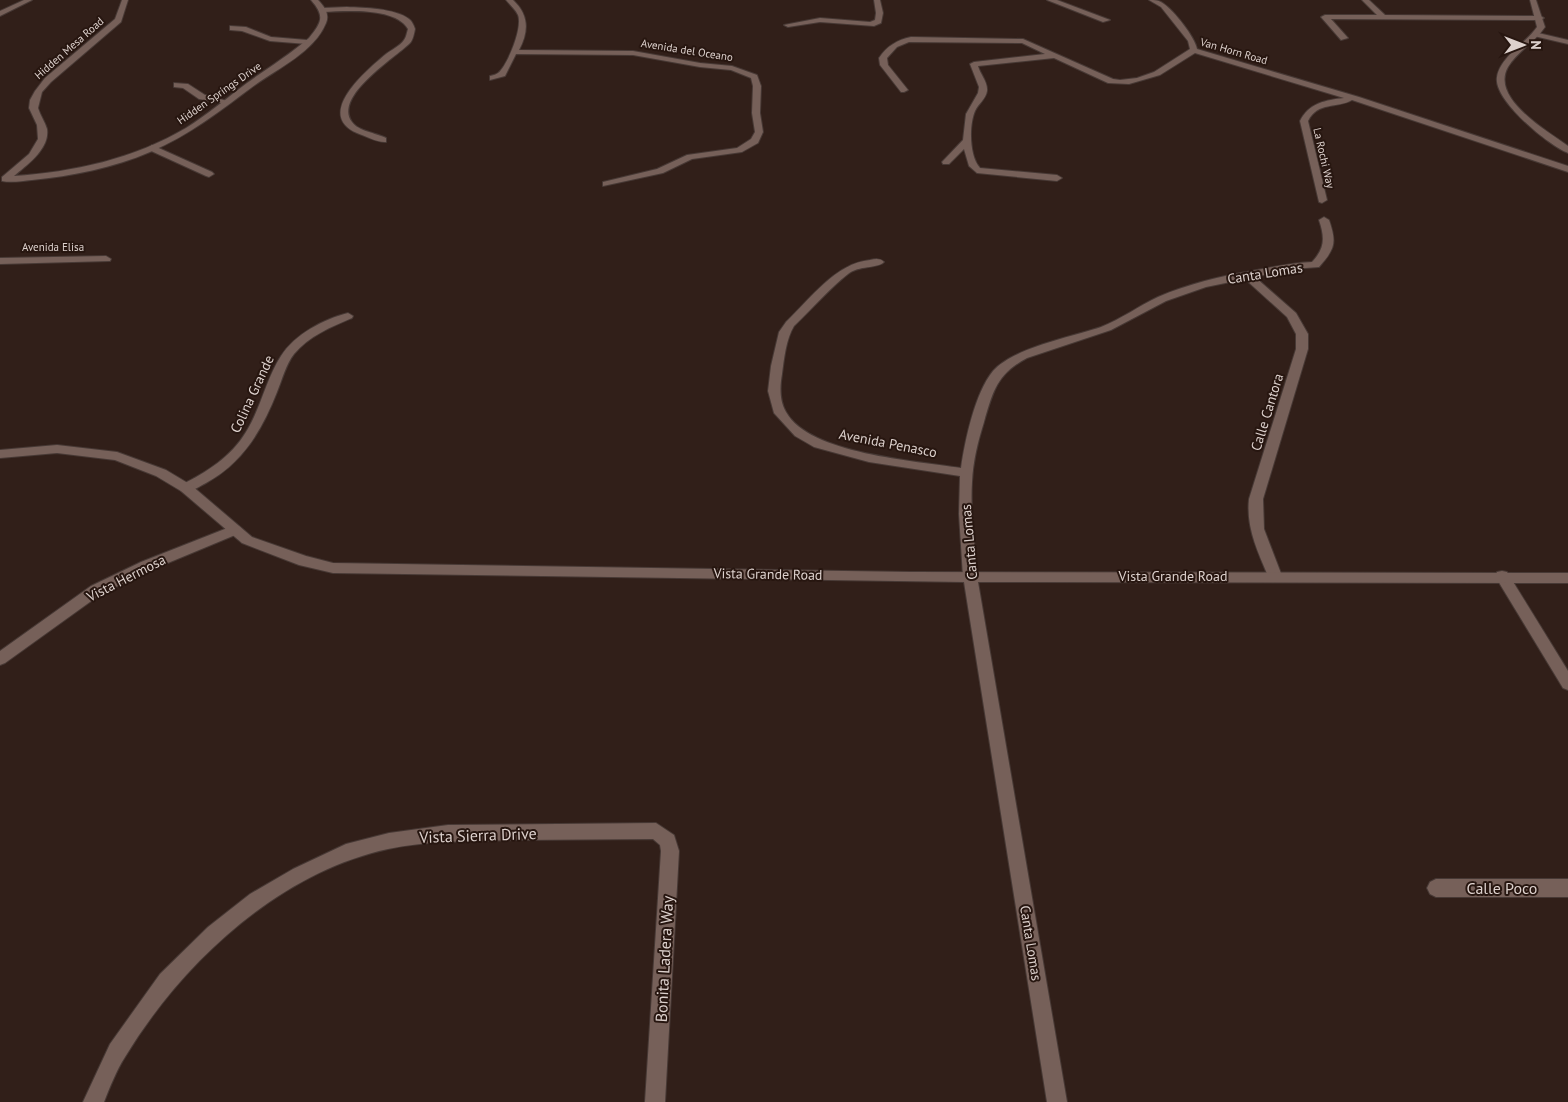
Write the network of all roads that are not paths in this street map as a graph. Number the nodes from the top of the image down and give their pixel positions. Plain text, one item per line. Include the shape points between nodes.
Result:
1 (29, 0) edge
2 (125, 0) edge
3 (314, 0) edge
4 (509, 0) edge
5 (877, 0) edge
6 (1050, 0) edge
7 (1152, 0) edge
8 (1365, 0) edge
9 (1533, 0) edge
10 (323, 10) junction
11 (0, 14) edge
12 (1382, 16) junction
13 (1540, 18) junction
14 (1106, 20) dead end
15 (788, 25) dead end
16 (233, 28) dead end
17 (1537, 34) junction
18 (1344, 38) dead end
19 (307, 42) junction
20 (1568, 42) edge
21 (1194, 50) junction
22 (513, 52) junction
23 (1056, 56) junction
24 (494, 78) dead end
25 (177, 85) dead end
26 (904, 90) dead end
27 (1356, 100) junction
28 (227, 102) junction
29 (383, 140) dead end
30 (968, 140) junction
31 (152, 148) junction
32 (1568, 150) edge
33 (946, 162) dead end
34 (1568, 169) edge
35 (209, 174) dead end
36 (1057, 178) dead end
37 (2, 181) edge
38 (606, 184) dead end
39 (1322, 200) dead end
40 (1324, 220) dead end
41 (106, 259) dead end
42 (0, 261) edge
43 (879, 262) dead end
44 (1246, 274) junction
45 (348, 316) dead end
46 (0, 454) edge
47 (966, 473) junction
48 (186, 488) junction
49 (235, 530) junction
50 (1275, 576) junction
51 (1502, 576) junction
52 (970, 577) junction
53 (1568, 578) edge
54 (0, 659) edge
55 (1568, 684) edge
56 (646, 832) joint
57 (1436, 888) dead end
58 (1568, 888) edge
59 (93, 1102) edge
60 (655, 1102) edge
61 (1057, 1102) edge

1 - 11 street
2 - 37 street, Hidden Mesa Road via 118,20 39,89 33,108 43,137 32,155
3 - 10 street
4 - 22 street via 520,10 525,22
5 - 15 street via 879,19 871,24 830,20
6 - 14 street
7 - 21 street via 1163,6 1192,41
8 - 12 street
9 - 13 street
10 - 19 street, Hidden Springs Drive via 321,27
10 - 29 street via 385,12 404,18 411,26 408,40 357,85 345,104 344,114 348,123
12 - 13 street
12 - 18 street via 1325,17
13 - 17 street via 1541,27
16 - 19 street via 270,38
17 - 20 street
17 - 32 street via 1506,65 1501,72 1500,84 1517,110
19 - 28 street, Hidden Springs Drive
21 - 23 street, Van Horn Road via 1179,61 1133,82 1111,81
21 - 27 street, Van Horn Road
22 - 24 street via 502,74
22 - 38 street, Avenida del Oceano via 632,53 732,68 754,77 759,132 755,141 738,150 690,157 660,170
23 - 26 street, Van Horn Road via 1018,40 902,41 883,58 884,65
23 - 30 street via 974,64 983,89 970,113
25 - 28 street via 185,86 202,97
27 - 34 street, Van Horn Road
27 - 39 street, La Rochi Way via 1316,107 1306,116 1304,122
28 - 31 street, Hidden Springs Drive via 189,130
30 - 33 street
30 - 36 street via 972,166 977,170
31 - 35 street
31 - 37 street, Hidden Springs Drive via 90,168
40 - 44 street, Canta Lomas via 1330,244 1315,265
41 - 42 street, Avenida Elisa
43 - 47 street, Avenida Penasco via 859,264 845,270 790,324 776,366 774,391 777,406 792,427 818,444 869,458
44 - 47 street, Canta Lomas via 1181,291 1107,328 1030,353 1003,367 988,386
44 - 50 street, Calle Cantora via 1292,315 1302,334 1302,348 1254,512 1256,534
45 - 48 street, Colina Grande via 318,329 293,347 247,443 224,467
46 - 48 street, Vista Grande Road via 57,449 117,456 161,473
47 - 52 street, Canta Lomas
48 - 49 street, Vista Grande Road
49 - 52 street, Vista Grande Road via 247,540 296,559 343,568
49 - 54 street, Vista Hermosa via 96,590
50 - 51 street, Vista Grande Road
50 - 52 street, Vista Grande Road
51 - 53 street, Vista Grande Road
51 - 55 street
52 - 61 street, Canta Lomas
56 - 59 street, Vista Sierra Drive via 448,833 389,841 346,852 256,900 215,933 167,981 117,1051
56 - 60 street, Bonita Ladera Way via 656,832 668,841 670,851
57 - 58 street, Calle Poco

